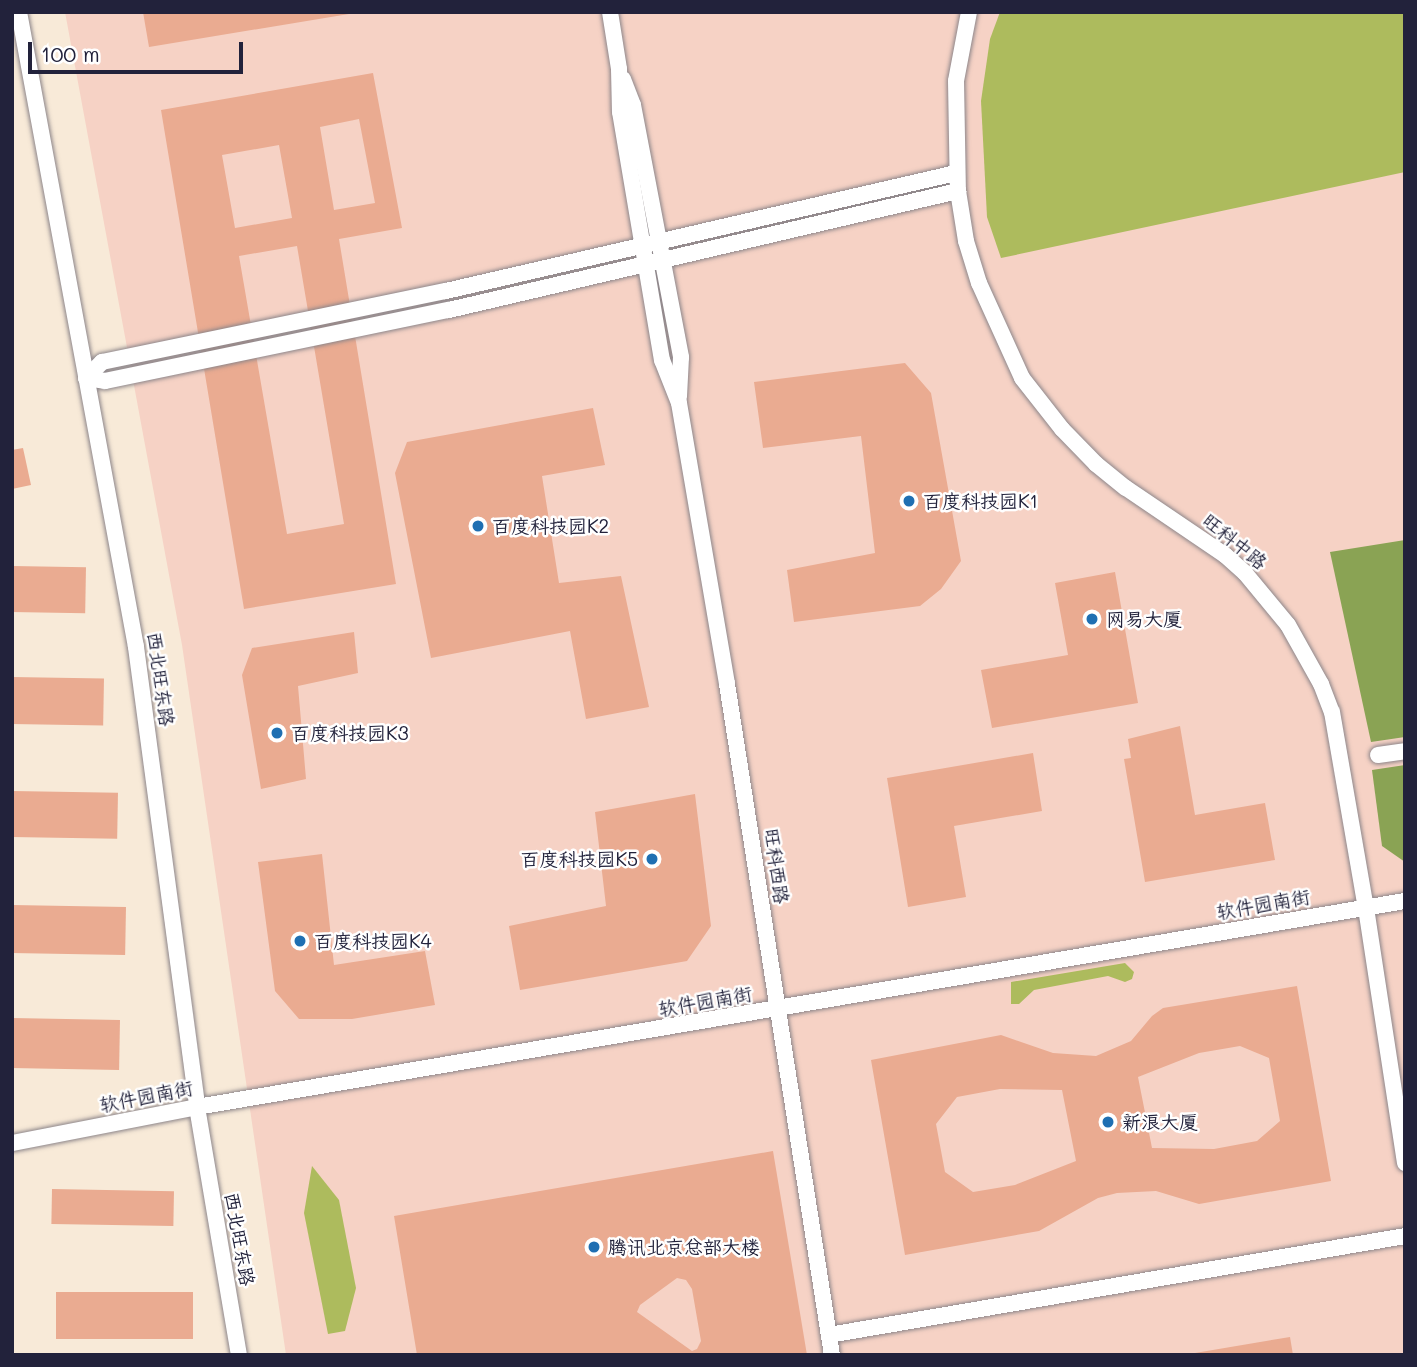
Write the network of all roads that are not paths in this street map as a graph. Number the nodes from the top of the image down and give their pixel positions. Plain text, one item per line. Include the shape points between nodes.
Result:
1 (19, 12) edge
2 (610, 12) edge
3 (969, 12) edge
4 (620, 69) junction
5 (956, 173) junction
6 (958, 191) junction
7 (659, 241) junction
8 (642, 245) junction
9 (663, 260) junction
10 (645, 264) junction
11 (86, 377) junction
12 (679, 403) junction
13 (1405, 751) edge
14 (1378, 755) dead end
15 (1405, 901) edge
16 (1366, 908) junction
17 (776, 1011) junction
18 (197, 1107) junction
19 (12, 1143) edge
20 (1405, 1163) edge
21 (1405, 1236) edge
22 (829, 1335) junction
23 (239, 1355) edge
24 (832, 1355) edge

1 - 11 street, 西北旺东路
2 - 4 street
3 - 5 street, 旺科中路 via 956,81
4 - 7 street via 633,105
4 - 8 street via 620,112
5 - 6 street, 旺科中路
5 - 7 street
6 - 9 street
6 - 16 street, 旺科中路 via 979,283 1022,378 1041,404 1096,464 1245,573 1304,651 1332,712
7 - 8 street
7 - 9 street
8 - 10 street
8 - 11 street via 102,362
9 - 10 street
9 - 12 street via 681,358
10 - 11 street via 105,381
10 - 12 street via 662,360
11 - 18 street, 西北旺东路 via 136,647
12 - 17 street, 旺科西路 via 734,723
13 - 14 street
15 - 16 street, 软件园南街
16 - 17 street, 软件园南街
16 - 20 street, 旺科中路
17 - 18 street, 软件园南街
17 - 22 street, 旺科西路
18 - 19 street, 软件园南街
18 - 23 street, 西北旺东路
21 - 22 street
22 - 24 street, 旺科西路

